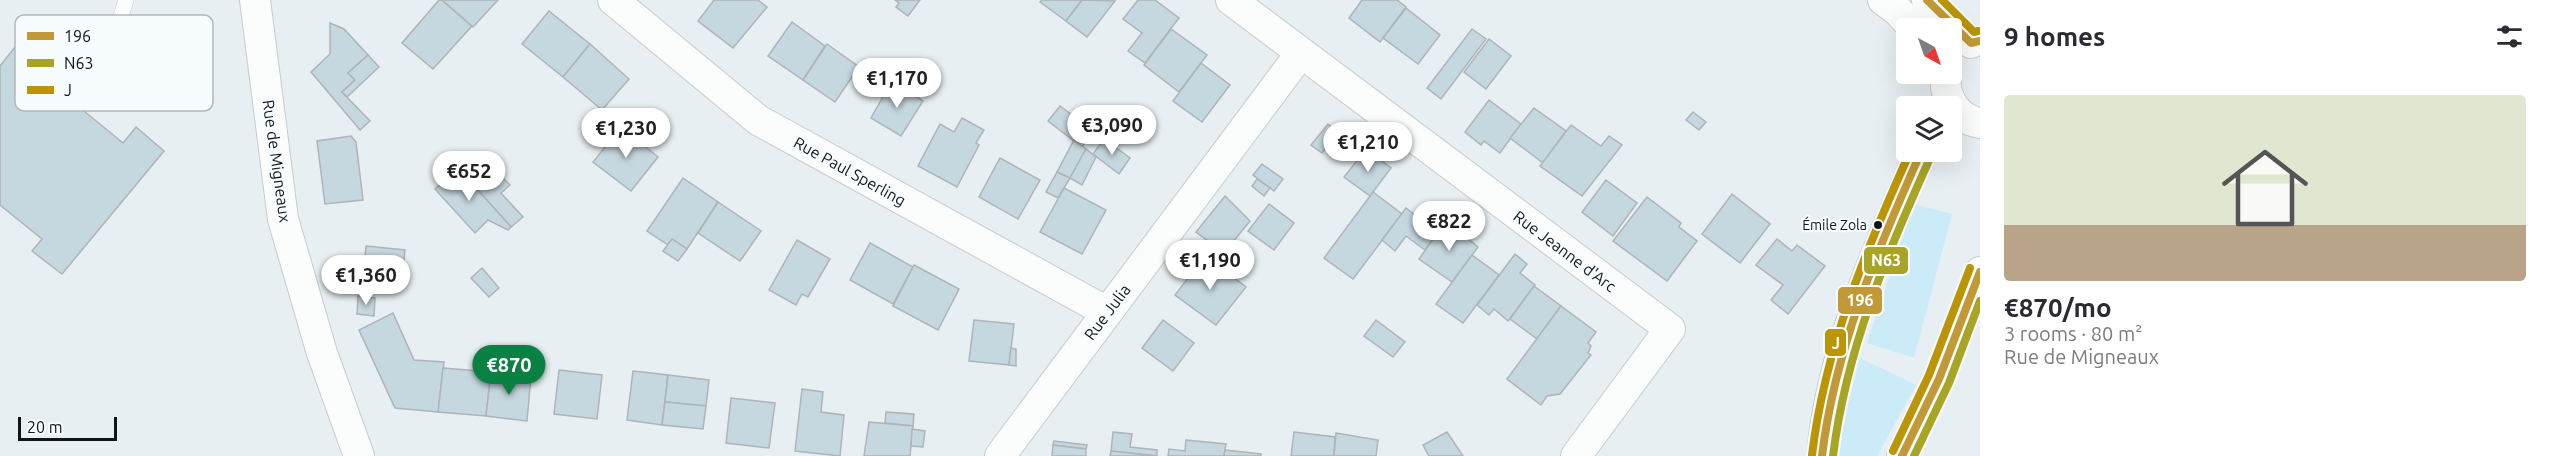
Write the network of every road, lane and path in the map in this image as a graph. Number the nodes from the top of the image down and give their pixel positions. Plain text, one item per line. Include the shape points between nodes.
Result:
1 (126, 0) edge
2 (255, 0) edge
3 (613, 0) edge
4 (1231, 0) edge
5 (1884, 0) edge
6 (1927, 0) edge
7 (121, 15) edge
8 (1904, 18) edge
9 (1934, 18) edge
10 (1301, 53) junction
11 (1953, 84) edge
12 (1980, 123) edge
13 (1917, 162) edge
14 (1980, 272) edge
15 (1107, 312) junction
16 (359, 456) edge
17 (999, 456) edge
18 (1576, 456) edge
19 (1822, 456) edge
20 (1902, 456) edge

1 - 7 lane
2 - 16 street, Rue de Migneaux via 283,219 322,353
3 - 15 street, Rue Paul Sperling via 758,120
4 - 10 street, Rue Jeanne d'Arc
5 - 8 street
6 - 9 street
10 - 15 street, Rue Julia
10 - 18 street, Rue Jeanne d'Arc via 1670,328
11 - 12 street via 1952,106 1962,116
13 - 19 street via 1869,273 1845,345 1831,397
14 - 20 street via 1939,379
15 - 17 street, Rue Julia

